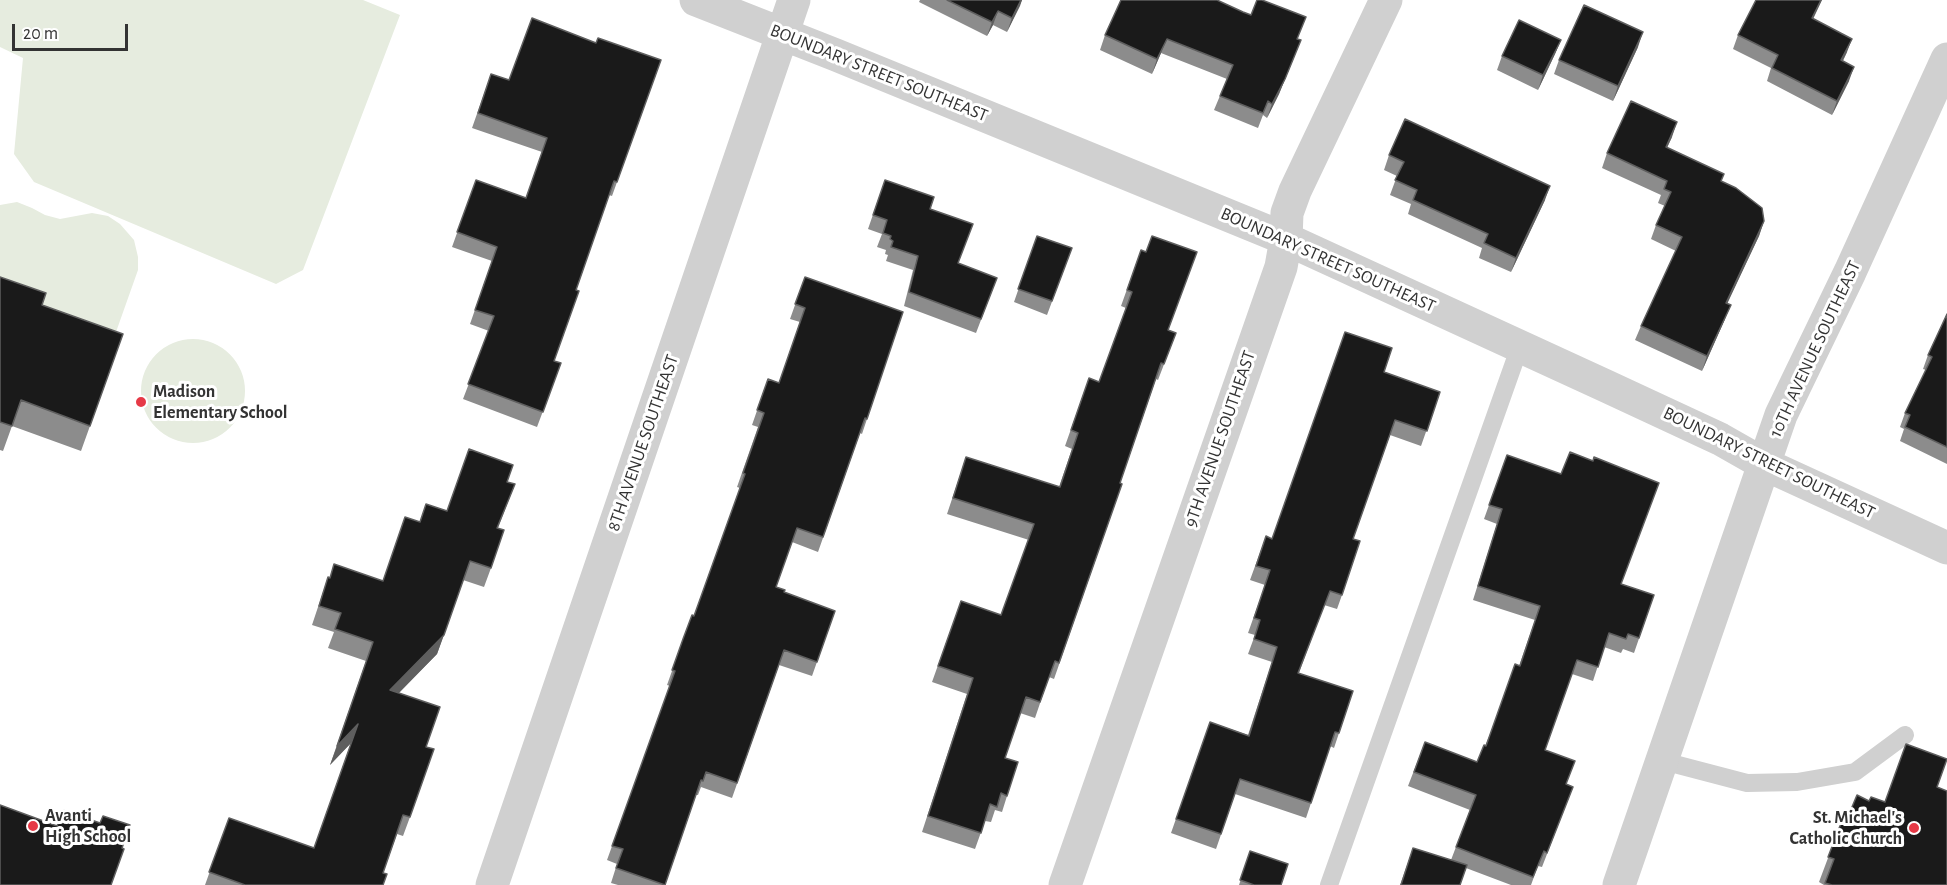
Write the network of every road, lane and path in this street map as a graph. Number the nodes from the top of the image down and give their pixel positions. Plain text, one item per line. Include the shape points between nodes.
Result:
1 (696, 0) edge
2 (794, 0) edge
3 (1386, 0) edge
4 (783, 34) junction
5 (1947, 59) edge
6 (1286, 239) junction
7 (1520, 346) junction
8 (1764, 464) junction
9 (1947, 548) edge
10 (1905, 735) dead end
11 (1663, 761) junction
12 (492, 885) edge
13 (1065, 885) edge
14 (1329, 885) edge
15 (1619, 885) edge

1 - 4 street, BOUNDARY STREET SOUTHEAST
2 - 4 street, 8TH AVENUE SOUTHEAST
3 - 6 street, 9TH AVENUE SOUTHEAST via 1295,191 1287,213
4 - 6 street, BOUNDARY STREET SOUTHEAST
4 - 12 street, 8TH AVENUE SOUTHEAST
5 - 8 street, 10TH AVENUE SOUTHEAST via 1781,415
6 - 7 street, BOUNDARY STREET SOUTHEAST
6 - 13 street, 9TH AVENUE SOUTHEAST via 1281,267
7 - 8 street, BOUNDARY STREET SOUTHEAST via 1720,439
7 - 14 lane
8 - 9 street, BOUNDARY STREET SOUTHEAST
8 - 11 street, 10TH AVENUE SOUTHEAST
10 - 11 lane via 1855,772 1797,782 1747,783
11 - 15 street, 10TH AVENUE SOUTHEAST

